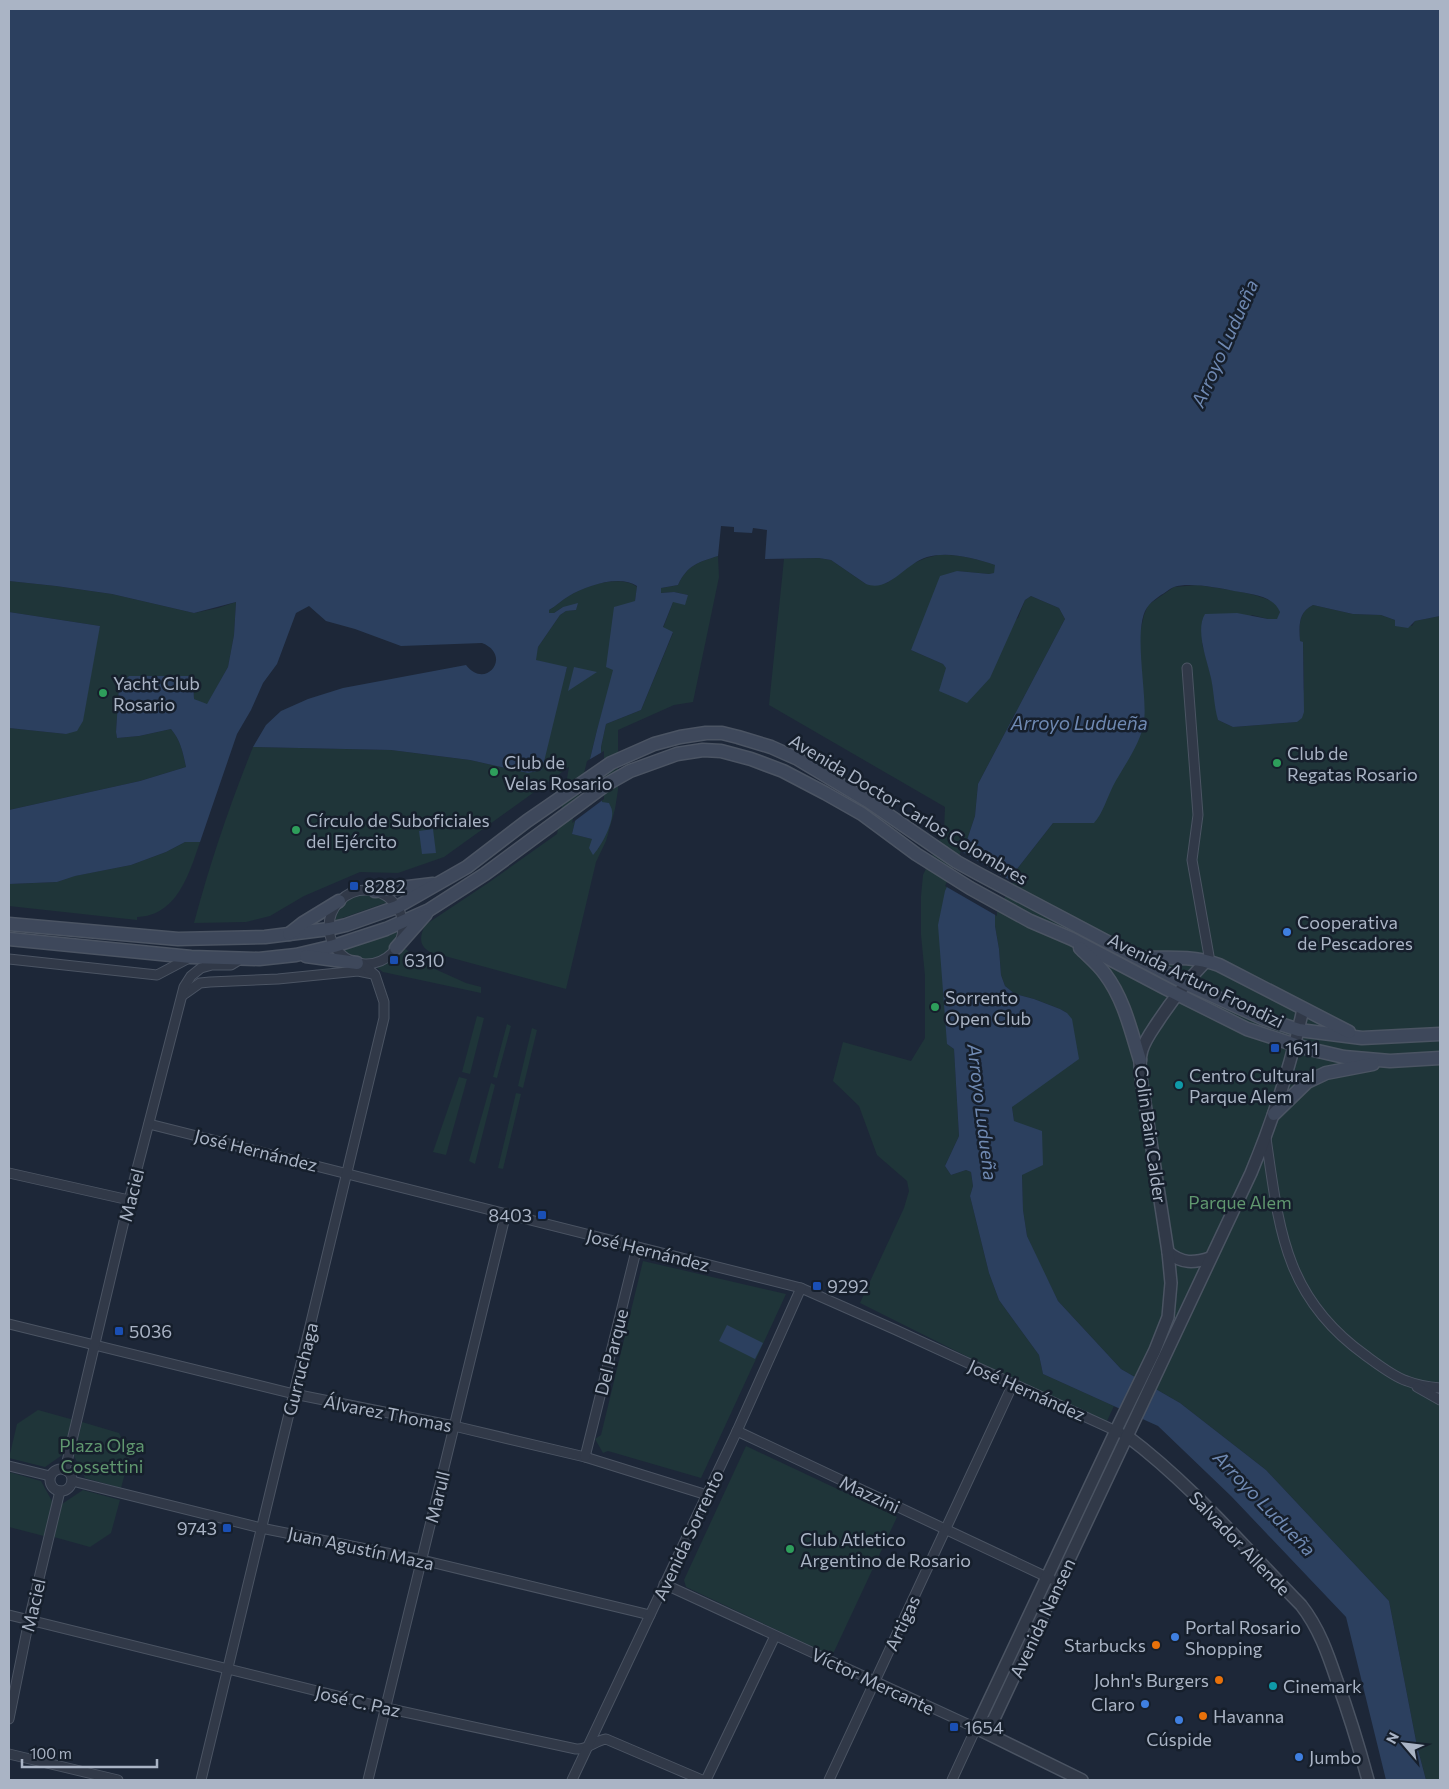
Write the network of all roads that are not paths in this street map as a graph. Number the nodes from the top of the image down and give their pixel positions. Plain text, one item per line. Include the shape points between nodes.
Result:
1 (1187, 668) dead end
2 (440, 883) junction
3 (374, 891) junction
4 (339, 901) junction
5 (1037, 906) joint
6 (397, 907) junction
7 (430, 910) junction
8 (1030, 921) joint
9 (403, 922) junction
10 (9, 924) edge
11 (329, 930) junction
12 (289, 934) junction
13 (9, 939) edge
14 (1072, 939) junction
15 (334, 946) junction
16 (396, 948) junction
17 (296, 955) junction
18 (192, 957) junction
19 (1138, 958) junction
20 (9, 959) edge
21 (241, 959) junction
22 (1207, 960) junction
23 (363, 966) junction
24 (1181, 989) junction
25 (182, 996) junction
26 (1303, 1009) junction
27 (1299, 1030) junction
28 (1440, 1034) edge
29 (1362, 1038) junction
30 (1295, 1045) junction
31 (1440, 1058) edge
32 (1140, 1060) junction
33 (1390, 1061) junction
34 (1274, 1114) junction
35 (149, 1124) junction
36 (1266, 1138) junction
37 (9, 1173) edge
38 (347, 1173) junction
39 (129, 1200) junction
40 (506, 1213) junction
41 (1166, 1240) joint
42 (637, 1247) junction
43 (1168, 1252) junction
44 (1210, 1258) junction
45 (801, 1288) junction
46 (9, 1324) edge
47 (95, 1345) junction
48 (1160, 1354) junction
49 (1405, 1381) junction
50 (1013, 1384) junction
51 (1440, 1388) edge
52 (294, 1394) junction
53 (1440, 1400) edge
54 (454, 1426) junction
55 (1116, 1430) junction
56 (736, 1431) junction
57 (1127, 1436) junction
58 (585, 1457) junction
59 (9, 1466) edge
60 (65, 1470) junction
61 (50, 1476) junction
62 (72, 1481) junction
63 (60, 1491) junction
64 (707, 1495) junction
65 (262, 1528) junction
66 (945, 1530) junction
67 (422, 1560) junction
68 (1047, 1578) junction
69 (1058, 1582) junction
70 (664, 1584) junction
71 (9, 1615) edge
72 (650, 1615) junction
73 (29, 1620) junction
74 (775, 1636) junction
75 (227, 1669) junction
76 (875, 1682) junction
77 (386, 1708) junction
78 (9, 1719) edge
79 (976, 1728) junction
80 (588, 1749) junction
81 (9, 1754) edge
82 (1077, 1779) edge
83 (118, 1780) edge
84 (201, 1780) edge
85 (368, 1780) edge
86 (572, 1780) edge
87 (702, 1780) edge
88 (706, 1780) edge
89 (829, 1780) edge
90 (952, 1780) edge
91 (1368, 1780) edge

1 - 22 street via 1198,815 1192,860 1209,956
2 - 3 main road
2 - 5 main road, Avenida Doctor Carlos Colombres via 611,763 654,744 680,737 722,733 771,747 832,778 957,862
2 - 6 main road, Avenida Doctor Carlos Colombres
3 - 4 street via 352,892
3 - 6 street via 391,899
4 - 11 street via 331,914
4 - 12 main road
5 - 19 main road, Avenida Arturo Frondizi
6 - 9 street
6 - 11 main road, Avenida Doctor Carlos Colombres
7 - 8 main road, Avenida Doctor Carlos Colombres via 485,874 607,784 649,763 703,750 737,754 783,771 862,814 962,884
7 - 9 main road, Avenida Doctor Carlos Colombres
7 - 16 main road
8 - 14 main road, Avenida Arturo Frondizi
9 - 15 main road, Avenida Doctor Carlos Colombres
9 - 16 street
10 - 12 main road, Avenida Doctor Carlos Colombres via 178,939
11 - 12 main road, Avenida Doctor Carlos Colombres
11 - 15 street
13 - 18 main road, Avenida Doctor Carlos Colombres
14 - 24 main road, Avenida Arturo Frondizi
14 - 32 main road via 1104,972 1116,991
15 - 17 main road, Avenida Doctor Carlos Colombres
15 - 23 street, Gurruchaga via 344,957
16 - 23 street via 390,955
17 - 21 main road, Avenida Doctor Carlos Colombres
17 - 23 main road
18 - 20 street via 157,975
18 - 21 main road, Avenida Doctor Carlos Colombres
19 - 22 main road
19 - 24 main road, Avenida Arturo Frondizi
21 - 25 street, Maciel via 231,966 200,968 191,976
22 - 24 street, Colin Bain Calder
22 - 26 main road
23 - 25 street via 278,979 200,983
23 - 38 street, Gurruchaga via 375,975 384,1002 384,1018
24 - 27 main road, Avenida Arturo Frondizi
24 - 30 main road, Avenida Arturo Frondizi via 1247,1028
24 - 32 street, Colin Bain Calder via 1147,1039
25 - 35 street, Maciel
26 - 27 street, Avenida Nansen
26 - 29 main road
27 - 29 main road, Avenida Arturo Frondizi
27 - 30 street, Avenida Nansen
28 - 29 main road, Avenida Arturo Frondizi
30 - 33 main road, Avenida Arturo Frondizi via 1344,1057
30 - 34 street, Avenida Nansen
31 - 33 main road, Avenida Arturo Frondizi
32 - 41 street, Colin Bain Calder
33 - 34 main road via 1326,1073 1307,1082
34 - 36 street, Avenida Nansen
35 - 38 street, José Hernández
35 - 39 street, Maciel
36 - 44 street, Avenida Nansen
36 - 49 street via 1280,1223 1294,1272 1340,1336
37 - 39 street
38 - 40 street, José Hernández
38 - 52 street, Gurruchaga
39 - 47 street, Maciel
40 - 42 street, José Hernández
40 - 54 street, Marull
41 - 43 street, Avenida Nansen
42 - 45 street, José Hernández
42 - 58 street, Del Parque
43 - 44 street via 1187,1262
43 - 48 street, Avenida Nansen via 1171,1283
44 - 48 street, Avenida Nansen
45 - 50 street, José Hernández
45 - 56 street, Avenida Sorrento
46 - 47 street, Álvarez Thomas
47 - 52 street, Álvarez Thomas
47 - 60 street, Maciel
48 - 55 street, Avenida Nansen
48 - 57 street, Avenida Nansen
49 - 51 street
49 - 53 street
50 - 55 street, José Hernández
50 - 66 street, Artigas
52 - 54 street, Álvarez Thomas
52 - 65 street, Gurruchaga
54 - 58 street, Álvarez Thomas
54 - 67 street, Marull
55 - 57 street, José Hernández
55 - 68 street, Avenida Nansen
56 - 64 street, Avenida Sorrento
56 - 66 street, Mazzini
57 - 69 street, Avenida Nansen
57 - 91 street, Salvador Allende via 1193,1494 1309,1615 1326,1650 1352,1721
58 - 64 street, Álvarez Thomas
59 - 61 street
60 - 61 street via 58,1470
60 - 62 street
61 - 63 street via 50,1484
62 - 63 street via 68,1489
62 - 65 street, Juan Agustín Maza
63 - 73 street, Maciel
64 - 70 street, Avenida Sorrento
65 - 67 street, Juan Agustín Maza
65 - 75 street, Gurruchaga
66 - 68 street, Mazzini
66 - 76 street, Artigas
67 - 72 street, Juan Agustín Maza
67 - 77 street, Marull
68 - 69 street, Mazzini
68 - 79 street, Avenida Nansen
69 - 79 street, Avenida Nansen via 993,1721
70 - 72 street, Avenida Sorrento
70 - 74 street, Víctor Mercante
71 - 73 street, José C. Paz
72 - 80 street, Avenida Sorrento
73 - 75 street, José C. Paz
73 - 78 street, Maciel
74 - 76 street, Víctor Mercante
74 - 88 street
75 - 77 street, José C. Paz
75 - 84 street, Gurruchaga
76 - 79 street, Víctor Mercante
76 - 89 street, Artigas
77 - 80 street, José C. Paz via 576,1750
77 - 85 street, Marull
79 - 82 street, Víctor Mercante
79 - 90 street
80 - 86 street, Avenida Sorrento
80 - 87 street, José C. Paz via 606,1739
81 - 83 street

